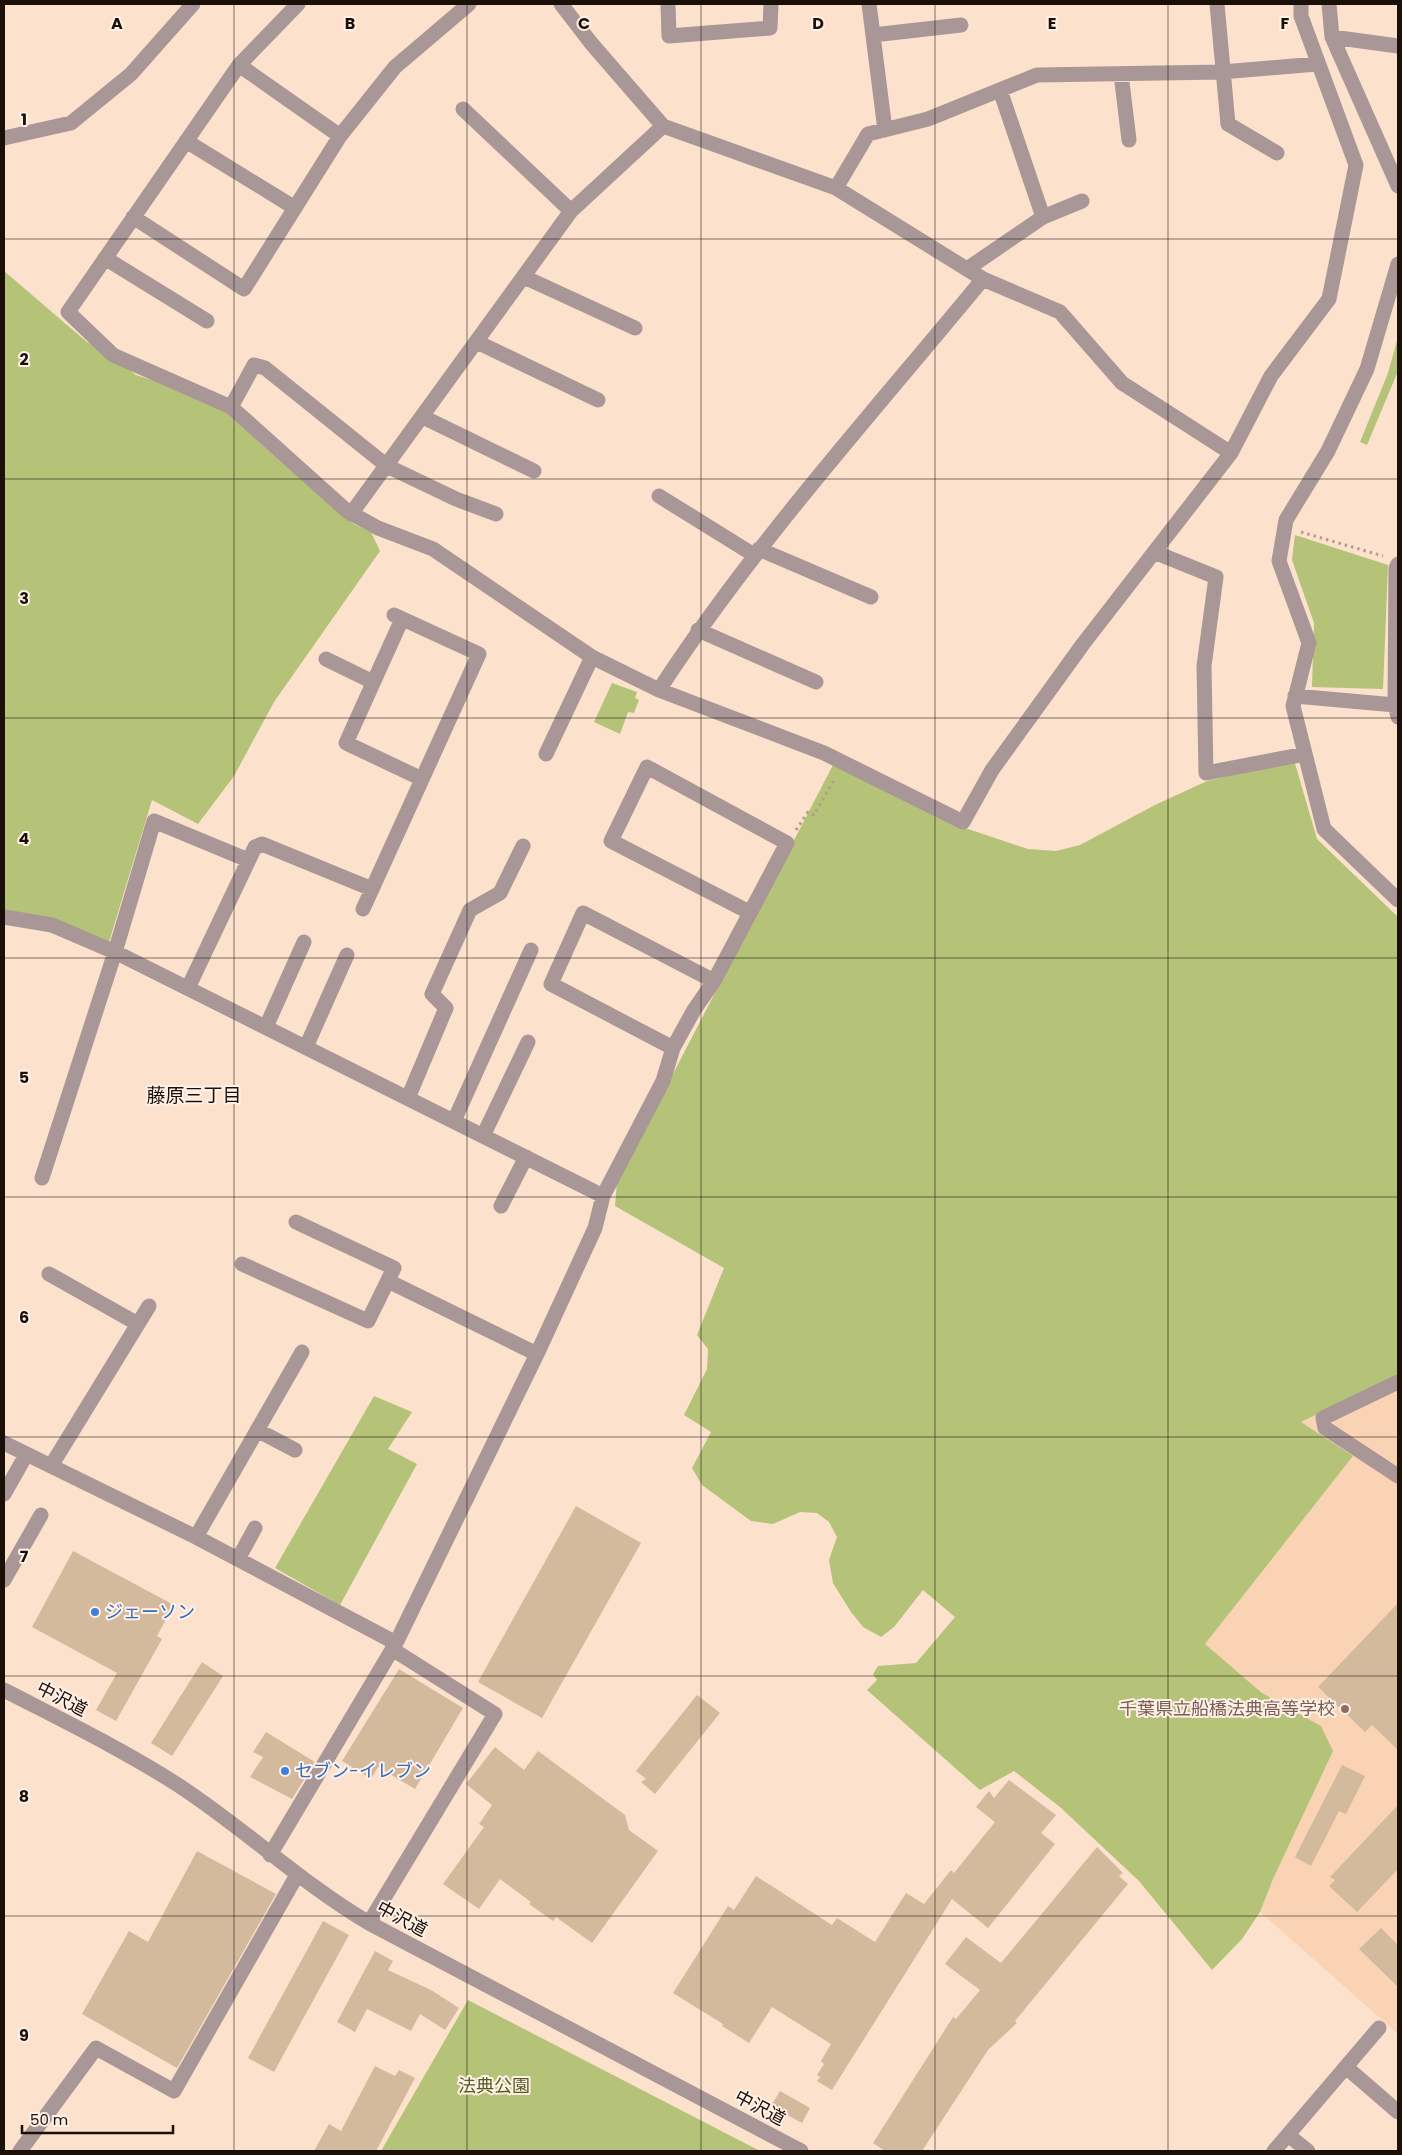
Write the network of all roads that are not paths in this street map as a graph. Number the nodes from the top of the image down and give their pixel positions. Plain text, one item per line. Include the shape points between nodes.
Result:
1 (193, 4) edge
2 (298, 4) edge
3 (469, 4) edge
4 (561, 4) edge
5 (668, 4) edge
6 (771, 4) edge
7 (869, 4) edge
8 (1216, 4) edge
9 (1301, 4) edge
10 (1329, 4) edge
11 (961, 25) dead end
12 (873, 35) junction
13 (1332, 37) junction
14 (1398, 46) edge
15 (1318, 64) junction
16 (239, 65) junction
17 (1222, 72) junction
18 (1121, 74) junction
19 (1000, 90) junction
20 (462, 109) dead end
21 (663, 126) junction
22 (885, 130) junction
23 (340, 136) junction
24 (4, 138) edge
25 (1129, 140) dead end
26 (186, 141) junction
27 (1277, 153) dead end
28 (1398, 186) edge
29 (836, 188) junction
30 (1082, 202) dead end
31 (295, 208) junction
32 (572, 211) junction
33 (133, 217) junction
34 (1043, 217) junction
35 (105, 258) junction
36 (1398, 264) edge
37 (967, 269) junction
38 (524, 277) junction
39 (983, 279) junction
40 (206, 321) dead end
41 (635, 328) dead end
42 (477, 342) junction
43 (598, 400) dead end
44 (231, 407) junction
45 (423, 417) junction
46 (1231, 453) junction
47 (388, 466) junction
48 (534, 471) dead end
49 (659, 496) dead end
50 (351, 514) junction
51 (496, 514) dead end
52 (757, 552) junction
53 (1154, 552) junction
54 (1394, 561) edge
55 (872, 597) dead end
56 (698, 630) junction
57 (592, 657) junction
58 (326, 659) dead end
59 (373, 682) junction
60 (816, 682) dead end
61 (659, 690) junction
62 (1295, 696) junction
63 (1396, 711) edge
64 (546, 754) dead end
65 (1305, 754) junction
66 (422, 779) junction
67 (523, 846) dead end
68 (248, 860) junction
69 (372, 890) junction
70 (1398, 900) edge
71 (363, 910) dead end
72 (749, 912) junction
73 (4, 917) edge
74 (304, 942) dead end
75 (530, 950) dead end
76 (115, 952) junction
77 (347, 956) dead end
78 (714, 981) junction
79 (188, 988) junction
80 (266, 1027) junction
81 (528, 1042) dead end
82 (306, 1047) junction
83 (674, 1048) junction
84 (408, 1098) junction
85 (454, 1121) junction
86 (483, 1136) junction
87 (526, 1157) junction
88 (42, 1178) dead end
89 (603, 1196) junction
90 (501, 1206) dead end
91 (296, 1222) dead end
92 (242, 1264) dead end
93 (49, 1274) dead end
94 (388, 1281) junction
95 (148, 1306) dead end
96 (138, 1324) junction
97 (302, 1352) dead end
98 (537, 1354) junction
99 (1398, 1382) edge
100 (258, 1430) junction
101 (4, 1443) edge
102 (295, 1450) dead end
103 (26, 1455) junction
104 (51, 1466) junction
105 (1398, 1476) edge
106 (4, 1494) edge
107 (41, 1515) dead end
108 (256, 1528) dead end
109 (196, 1537) junction
110 (238, 1559) junction
111 (4, 1580) edge
112 (394, 1646) junction
113 (4, 1690) edge
114 (270, 1855) junction
115 (297, 1875) junction
116 (369, 1924) junction
117 (1379, 2028) dead end
118 (1346, 2067) junction
119 (1398, 2112) edge
120 (1288, 2135) junction
121 (20, 2151) edge
122 (800, 2151) edge
123 (1274, 2151) edge
124 (1308, 2151) edge

1 - 24 street via 131,74 71,123
2 - 16 street
3 - 23 street via 395,67
4 - 21 street
5 - 6 street via 669,36 770,28
7 - 12 street
8 - 17 street
9 - 15 street via 1301,16
10 - 13 street
11 - 12 street
12 - 22 street
13 - 14 street
13 - 28 street
15 - 17 street
15 - 46 street via 1356,165 1329,299 1271,376
16 - 23 street
16 - 26 street
17 - 18 street
17 - 27 street via 1228,124
18 - 19 street via 1038,75
18 - 25 street
19 - 22 street via 928,119
19 - 34 street
20 - 32 street
21 - 29 street
21 - 32 street
22 - 29 street via 868,134
23 - 31 street
26 - 31 street
26 - 33 street
29 - 37 street
30 - 34 street
31 - 33 street via 244,289
32 - 38 street
33 - 35 street
34 - 37 street
35 - 40 street
35 - 44 street via 68,312 113,355
36 - 62 street via 1367,369 1328,451 1286,520 1280,561 1309,643
37 - 39 street
38 - 41 street
38 - 42 street
39 - 46 street via 1060,312 1122,383
39 - 52 street
42 - 43 street
42 - 45 street
44 - 47 street via 254,365 265,368
44 - 50 street
45 - 47 street
45 - 48 street
46 - 53 street
47 - 50 street
47 - 51 street via 456,499
49 - 52 street
50 - 57 street via 433,549
52 - 55 street
52 - 56 street
53 - 61 street via 992,770 963,822 824,753
53 - 65 street via 1216,577 1204,666 1206,773
54 - 63 street
56 - 60 street
56 - 61 street
57 - 61 street
57 - 64 street
58 - 59 street
59 - 66 street via 346,743
59 - 66 street via 398,617 479,654
62 - 63 street
62 - 65 street via 1293,706
65 - 70 street via 1324,829
66 - 69 street
67 - 84 street via 500,893 470,910 432,994 446,1008
68 - 69 street via 255,847 262,844
68 - 76 street via 154,821
68 - 79 street
69 - 71 street
72 - 72 street via 787,843 647,767 611,841
72 - 78 street
73 - 76 street via 52,925
74 - 80 street
75 - 85 street
76 - 79 street
76 - 88 street
77 - 82 street
78 - 83 street
78 - 83 street via 583,913 551,984
79 - 80 street
80 - 82 street
81 - 86 street
82 - 84 street
83 - 89 street via 663,1081
84 - 85 street
85 - 86 street
86 - 87 street
87 - 89 street
87 - 90 street
89 - 98 street via 595,1228
91 - 94 street via 394,1268
92 - 94 street via 368,1321
93 - 96 street
94 - 98 street
95 - 96 street
96 - 104 street
97 - 100 street
98 - 112 street
99 - 105 street via 1323,1418 1325,1428
100 - 102 street
100 - 109 street
101 - 103 street
103 - 104 street
103 - 106 street
104 - 109 street
107 - 111 street
108 - 110 street
109 - 110 street
110 - 112 street
112 - 114 street
112 - 116 street via 495,1714
113 - 114 street, 中沢道 via 99,1739 178,1785
114 - 115 street, 中沢道
115 - 116 street, 中沢道
115 - 121 street via 174,2091 96,2048
116 - 122 street, 中沢道
117 - 118 street
118 - 119 street
118 - 120 street
120 - 123 street
120 - 124 street

